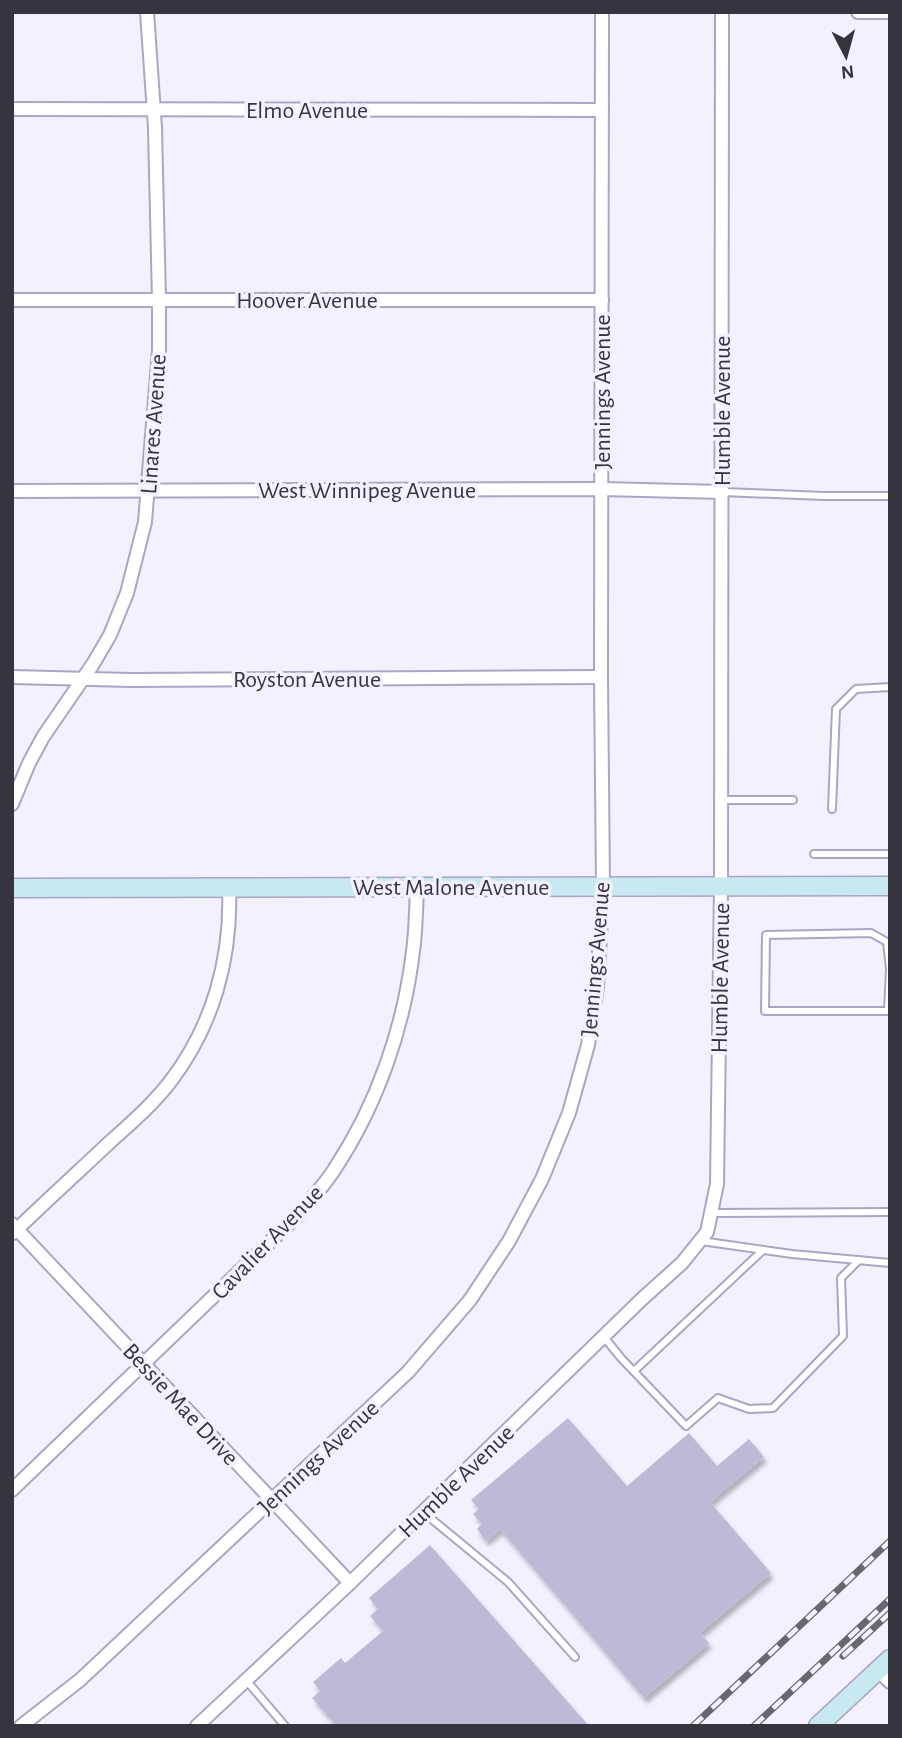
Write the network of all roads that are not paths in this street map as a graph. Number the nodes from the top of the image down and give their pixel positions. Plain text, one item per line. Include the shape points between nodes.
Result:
1 (147, 12) edge
2 (602, 12) edge
3 (722, 12) edge
4 (858, 12) edge
5 (890, 12) edge
6 (12, 109) edge
7 (154, 109) junction
8 (602, 110) junction
9 (12, 300) edge
10 (159, 300) junction
11 (602, 300) junction
12 (602, 489) junction
13 (12, 491) edge
14 (149, 491) junction
15 (723, 492) junction
16 (890, 496) edge
17 (12, 677) edge
18 (601, 677) junction
19 (83, 679) junction
20 (890, 687) edge
21 (721, 800) junction
22 (793, 800) dead end
23 (12, 804) edge
24 (832, 809) dead end
25 (814, 854) dead end
26 (890, 855) edge
27 (603, 886) junction
28 (721, 886) junction
29 (890, 886) edge
30 (229, 887) junction
31 (416, 887) junction
32 (12, 888) edge
33 (889, 1011) edge
34 (890, 1212) edge
35 (711, 1213) junction
36 (14, 1229) edge
37 (699, 1241) junction
38 (762, 1250) junction
39 (859, 1260) junction
40 (890, 1263) edge
41 (604, 1337) junction
42 (144, 1365) junction
43 (635, 1371) junction
44 (12, 1490) edge
45 (272, 1500) junction
46 (423, 1513) junction
47 (350, 1583) junction
48 (575, 1657) dead end
49 (886, 1670) edge
50 (246, 1680) junction
51 (21, 1726) edge
52 (197, 1726) edge
53 (285, 1726) edge
54 (818, 1726) edge

1 - 7 street, Linares Avenue
2 - 8 street, Jennings Avenue
3 - 15 street, Humble Avenue
4 - 5 street
6 - 7 street, Elmo Avenue
7 - 8 street, Elmo Avenue
7 - 10 street, Linares Avenue
8 - 11 street, Jennings Avenue
9 - 10 street, Hoover Avenue
10 - 11 street, Hoover Avenue
10 - 14 street, Linares Avenue
11 - 12 street, Jennings Avenue
12 - 14 street, West Winnipeg Avenue
12 - 15 street, West Winnipeg Avenue
12 - 18 street, Jennings Avenue
13 - 14 street, West Winnipeg Avenue
14 - 19 street, Linares Avenue via 127,593 110,635
15 - 16 lane
15 - 21 street, Humble Avenue
17 - 19 street, Royston Avenue
18 - 19 street, Royston Avenue
18 - 27 street, Jennings Avenue
19 - 23 street, Linares Avenue via 43,737
20 - 24 lane via 856,689 836,709
21 - 22 lane
21 - 28 street, Humble Avenue
25 - 26 lane
27 - 28 street, West Malone Avenue
27 - 31 street, West Malone Avenue
27 - 45 street, Jennings Avenue via 597,987 588,1045 565,1123 509,1241 470,1300 408,1372
28 - 29 street, West Malone Avenue
28 - 35 street, Humble Avenue via 717,1184
30 - 31 street, West Malone Avenue
30 - 32 street, West Malone Avenue
30 - 36 street via 222,975 190,1054 154,1100
31 - 42 street, Cavalier Avenue via 414,949 406,997 390,1056 354,1138 297,1216
33 - 33 lane via 765,1011 766,935 871,933 887,942
34 - 35 lane
35 - 37 street, Humble Avenue
36 - 42 street, Bessie Mae Drive
37 - 38 lane
37 - 41 street, Humble Avenue
38 - 39 lane
38 - 43 lane
39 - 40 lane
39 - 43 lane via 841,1278 843,1336 772,1408 749,1409 718,1398 686,1426
41 - 43 lane
41 - 46 street, Humble Avenue
42 - 44 street, Cavalier Avenue
42 - 45 street, Bessie Mae Drive
45 - 47 street, Bessie Mae Drive
45 - 51 street, Jennings Avenue via 80,1680
46 - 47 street, Humble Avenue
46 - 48 lane via 508,1582
47 - 50 street, Humble Avenue
49 - 54 street
50 - 52 street, Humble Avenue
50 - 53 lane

